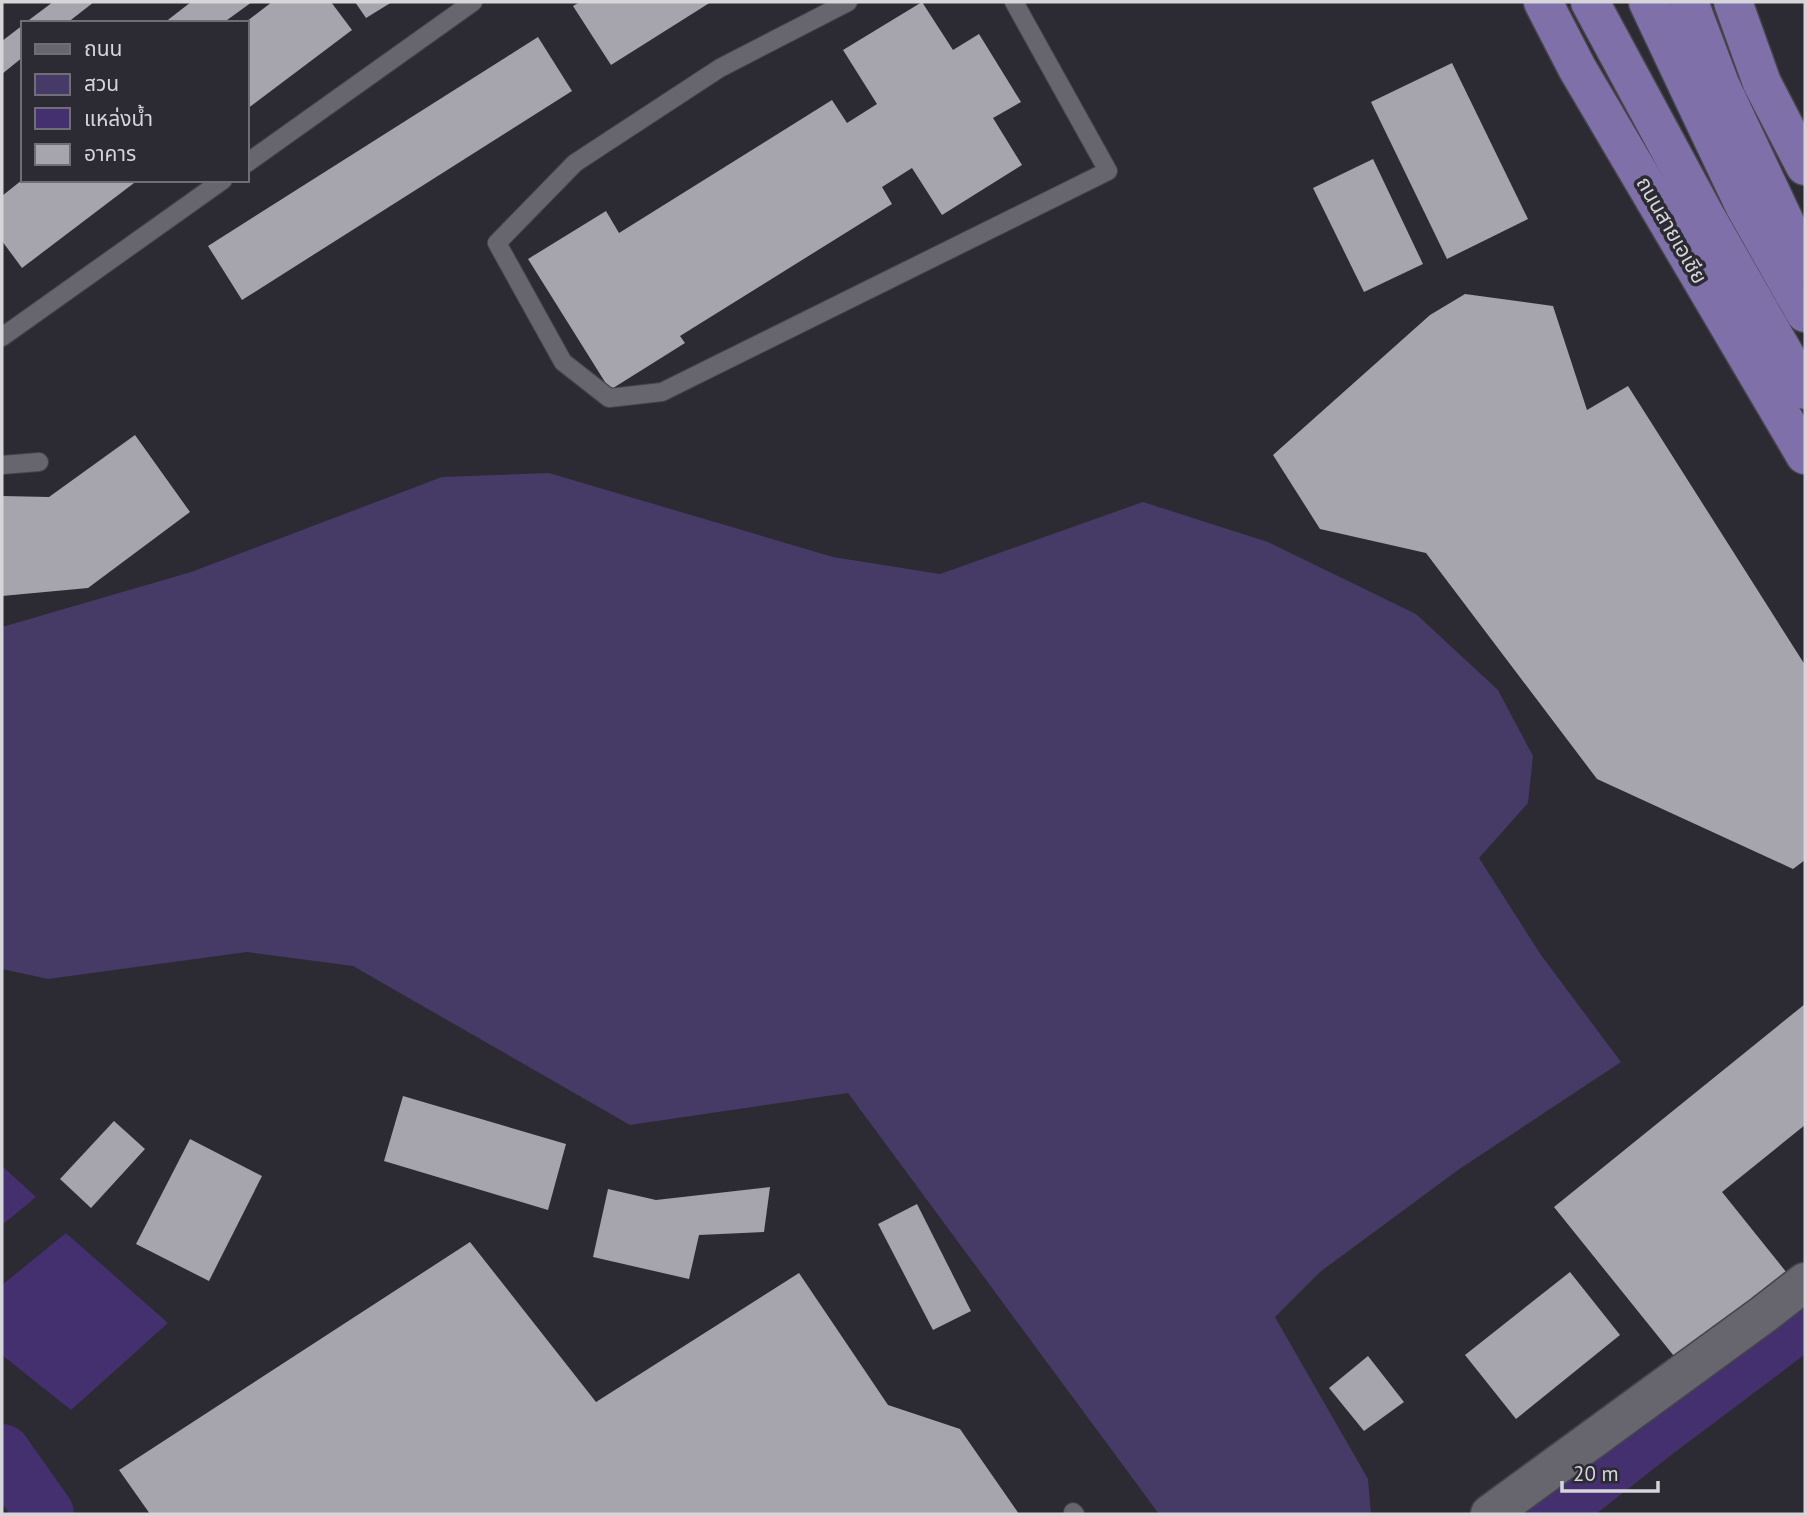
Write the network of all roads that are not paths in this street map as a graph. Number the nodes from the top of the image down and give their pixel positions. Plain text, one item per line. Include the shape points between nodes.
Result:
1 (473, 2) edge
2 (848, 2) edge
3 (1014, 2) edge
4 (1544, 2) edge
5 (1590, 2) edge
6 (1648, 2) edge
7 (1689, 2) edge
8 (1733, 2) edge
9 (248, 162) edge
10 (1805, 166) edge
11 (220, 182) edge
12 (1805, 265) edge
13 (1805, 313) edge
14 (2, 337) edge
15 (1805, 390) edge
16 (1805, 455) edge
17 (39, 462) dead end
18 (2, 465) edge
19 (1805, 1282) edge
20 (1490, 1514) edge

1 - 9 lane
2 - 3 lane via 720,68 575,163 498,243 563,362 609,398 662,392 1108,171
4 - 16 highway, ถนนสายเอเชีย via 1577,68
5 - 15 highway
6 - 13 highway via 1745,207
7 - 12 highway via 1720,84
8 - 10 highway via 1762,83
11 - 14 lane
17 - 18 lane
19 - 20 street

